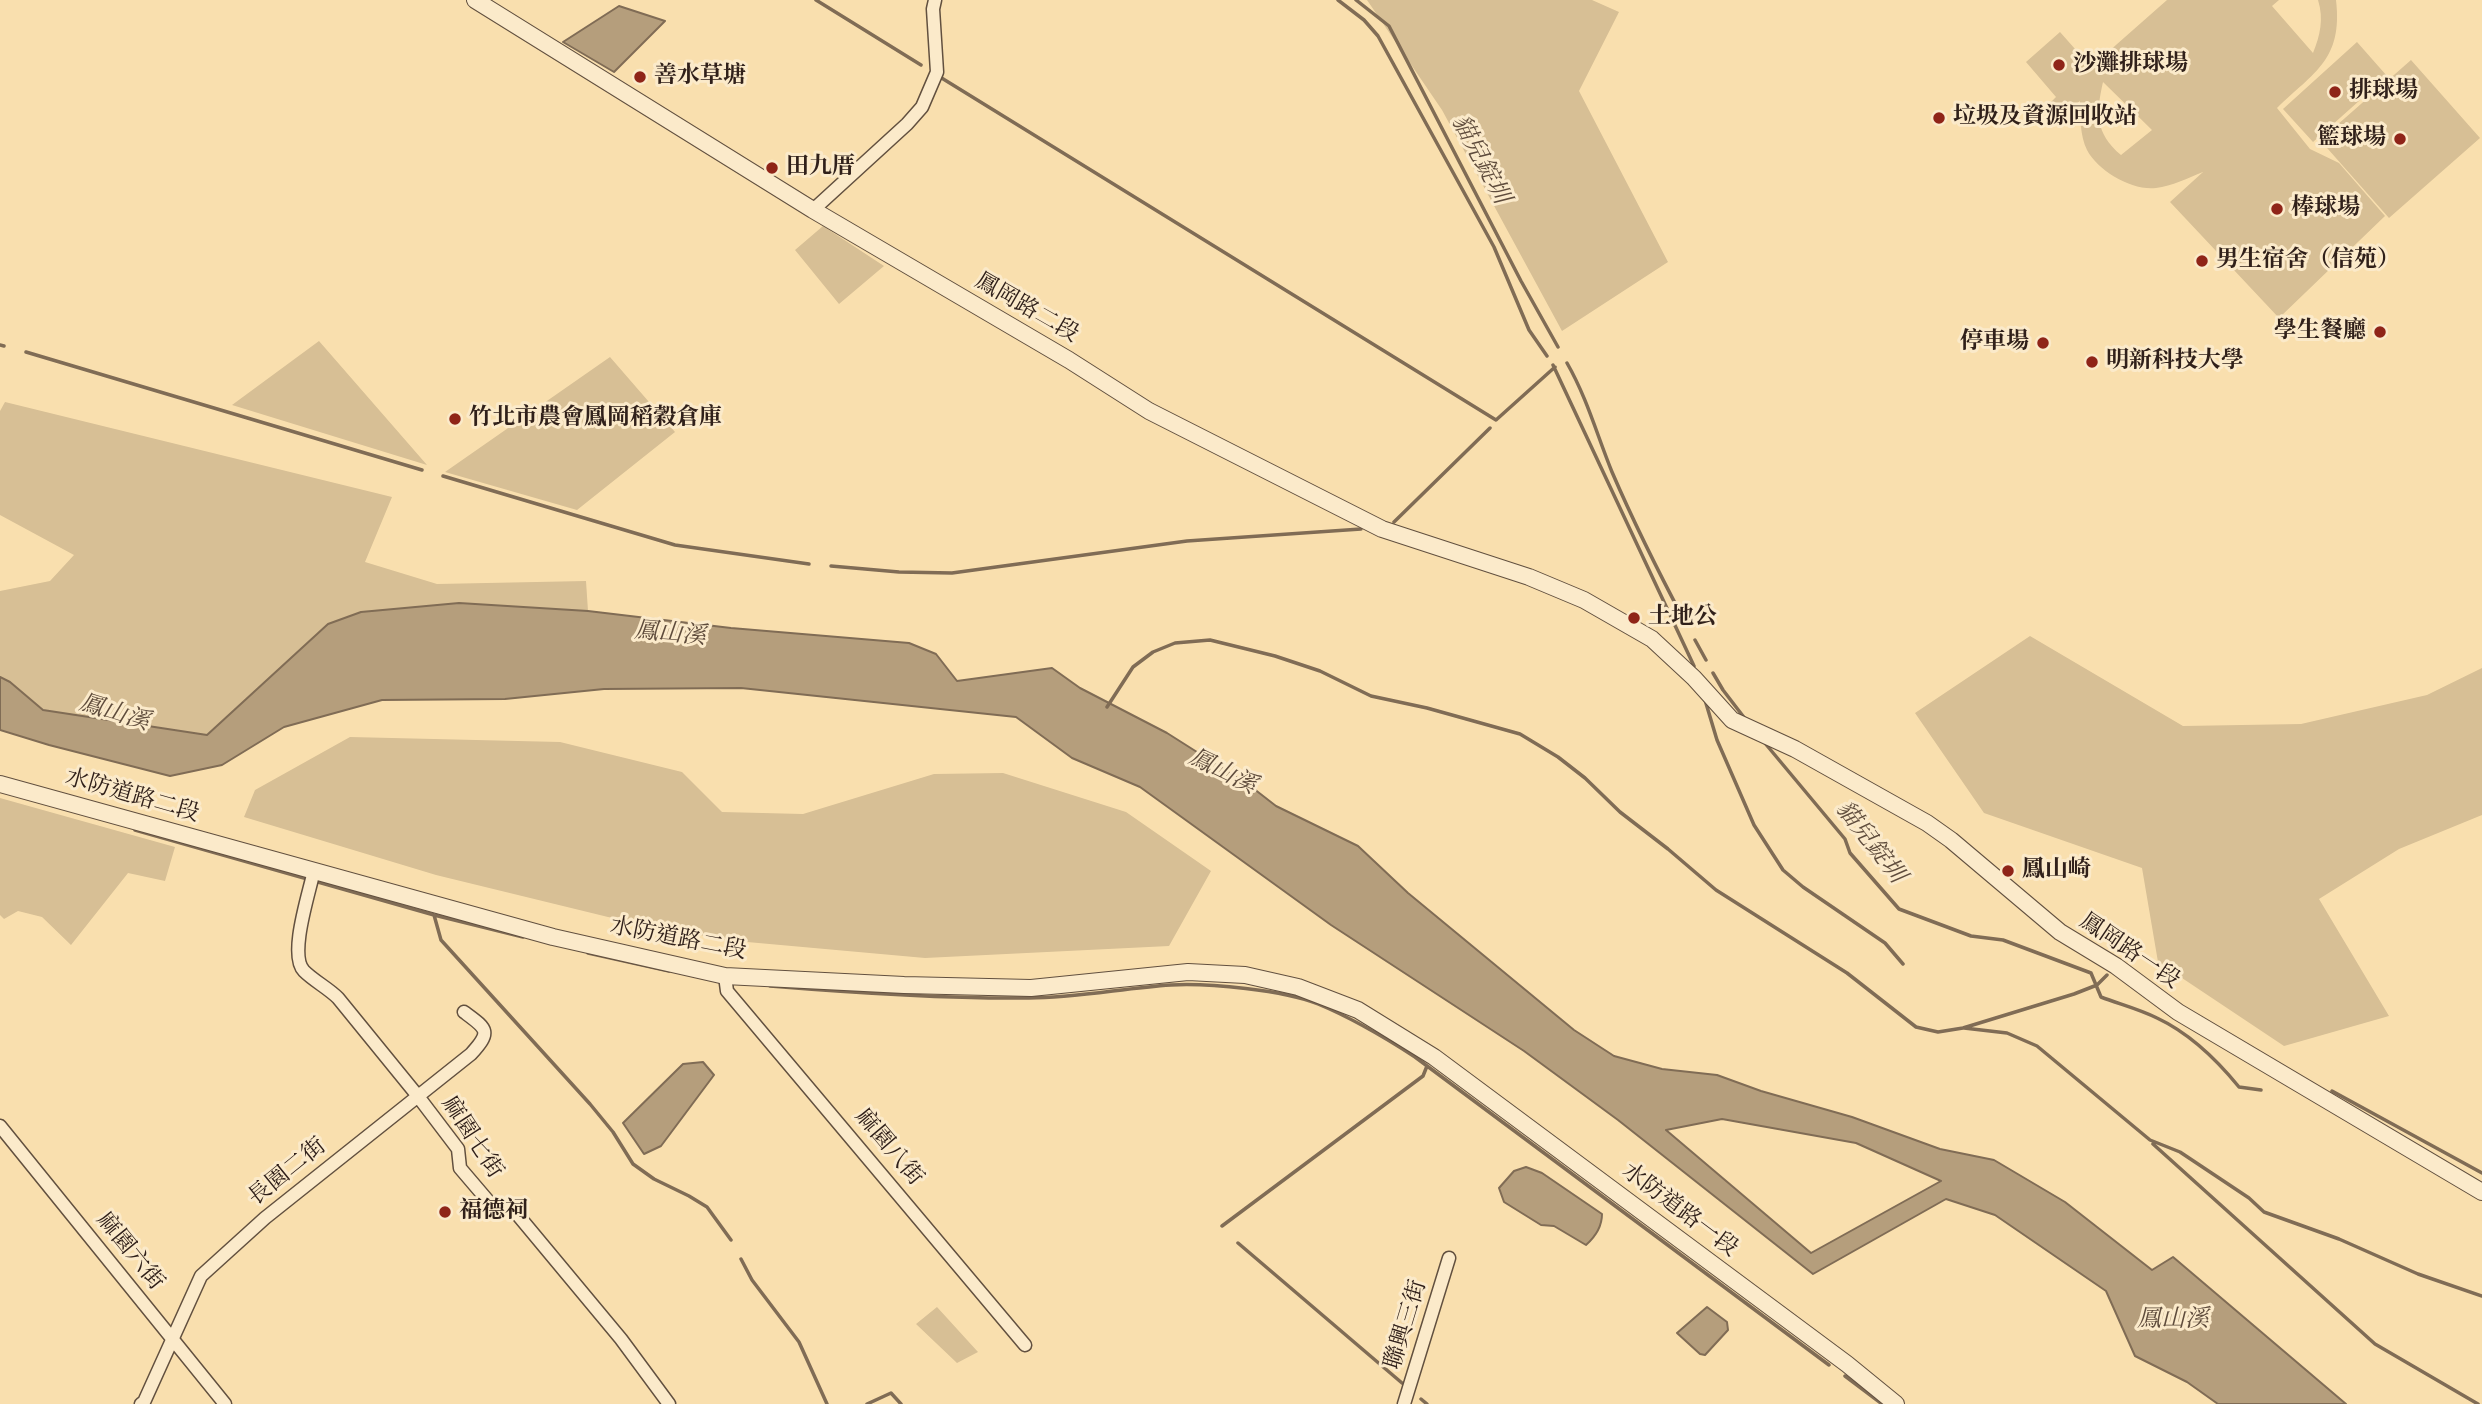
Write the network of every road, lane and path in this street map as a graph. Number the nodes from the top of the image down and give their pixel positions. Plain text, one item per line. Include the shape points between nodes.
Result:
1 (475, 0) edge
2 (935, 0) edge
3 (813, 210) junction
4 (1584, 600) joint
5 (0, 784) edge
6 (313, 877) junction
7 (726, 984) junction
8 (464, 1012) dead end
9 (1434, 1057) joint
10 (417, 1095) junction
11 (0, 1126) edge
12 (2482, 1192) edge
13 (1449, 1258) dead end
14 (173, 1340) junction
15 (1025, 1345) dead end
16 (141, 1404) edge
17 (225, 1404) edge
18 (669, 1404) edge
19 (1404, 1404) edge
20 (1896, 1404) edge

1 - 3 street, 鳳岡路二段
2 - 3 street via 937,72 922,107
3 - 4 street, 鳳岡路二段 via 1209,443 1382,529
4 - 12 street, 鳳岡路一段 via 1652,639 1732,720 1795,749 1927,823 2060,932 2178,1012
5 - 6 street, 水防道路二段
6 - 7 street, 水防道路二段
6 - 10 street, 麻園七街 via 298,964 338,999
7 - 9 street, 水防道路二段 via 1031,988 1188,972 1245,975 1298,987 1358,1010
7 - 15 street, 麻園八街
8 - 10 street, 長園二街 via 484,1027 483,1040
9 - 20 street, 水防道路一段
10 - 14 street, 長園二街 via 201,1276
10 - 18 street, 麻園七街 via 458,1149 460,1168 489,1202 517,1214
11 - 14 street, 麻園六街
13 - 19 street, 聯興三街
14 - 16 street, 長園二街
14 - 17 street, 麻園六街

